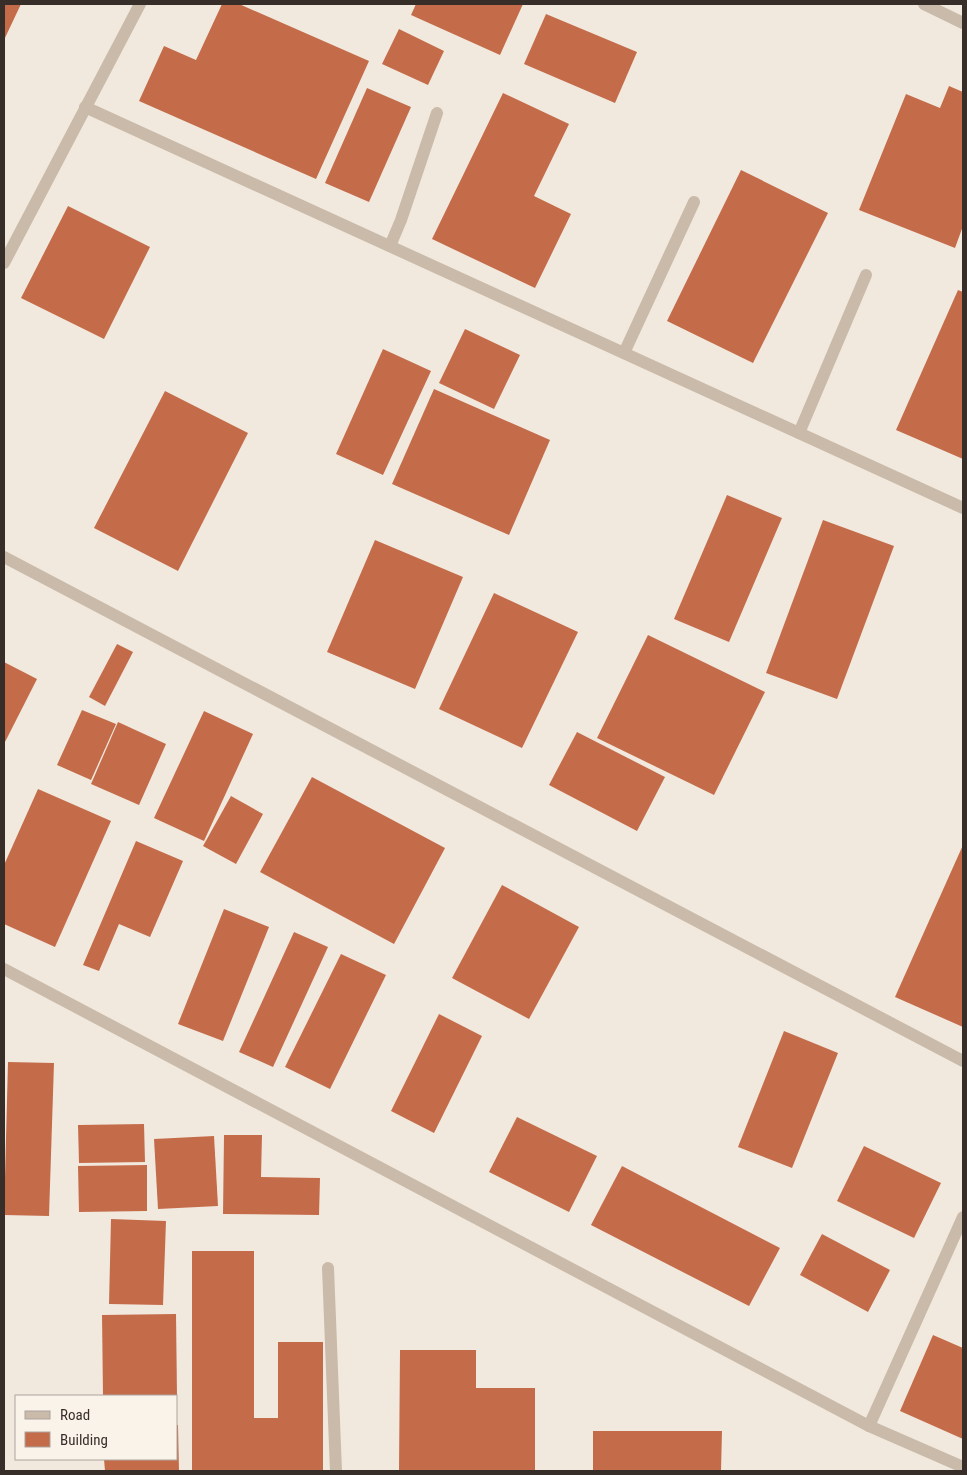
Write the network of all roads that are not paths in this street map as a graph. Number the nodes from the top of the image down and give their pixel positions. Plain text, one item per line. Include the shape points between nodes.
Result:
1 (140, 4) edge
2 (929, 5) edge
3 (963, 23) edge
4 (85, 107) junction
5 (437, 113) dead end
6 (694, 202) dead end
7 (390, 246) junction
8 (4, 263) edge
9 (866, 275) dead end
10 (624, 353) junction
11 (799, 434) junction
12 (963, 508) edge
13 (4, 557) edge
14 (4, 969) edge
15 (963, 1060) edge
16 (963, 1218) edge
17 (328, 1268) dead end
18 (869, 1426) junction
19 (963, 1467) edge
20 (336, 1471) edge

1 - 4 street
2 - 3 street
4 - 7 street
4 - 8 street
5 - 7 street
6 - 10 street
7 - 10 street
9 - 11 street
10 - 11 street
11 - 12 street
13 - 15 street
14 - 18 street
16 - 18 street
17 - 20 street
18 - 19 street

